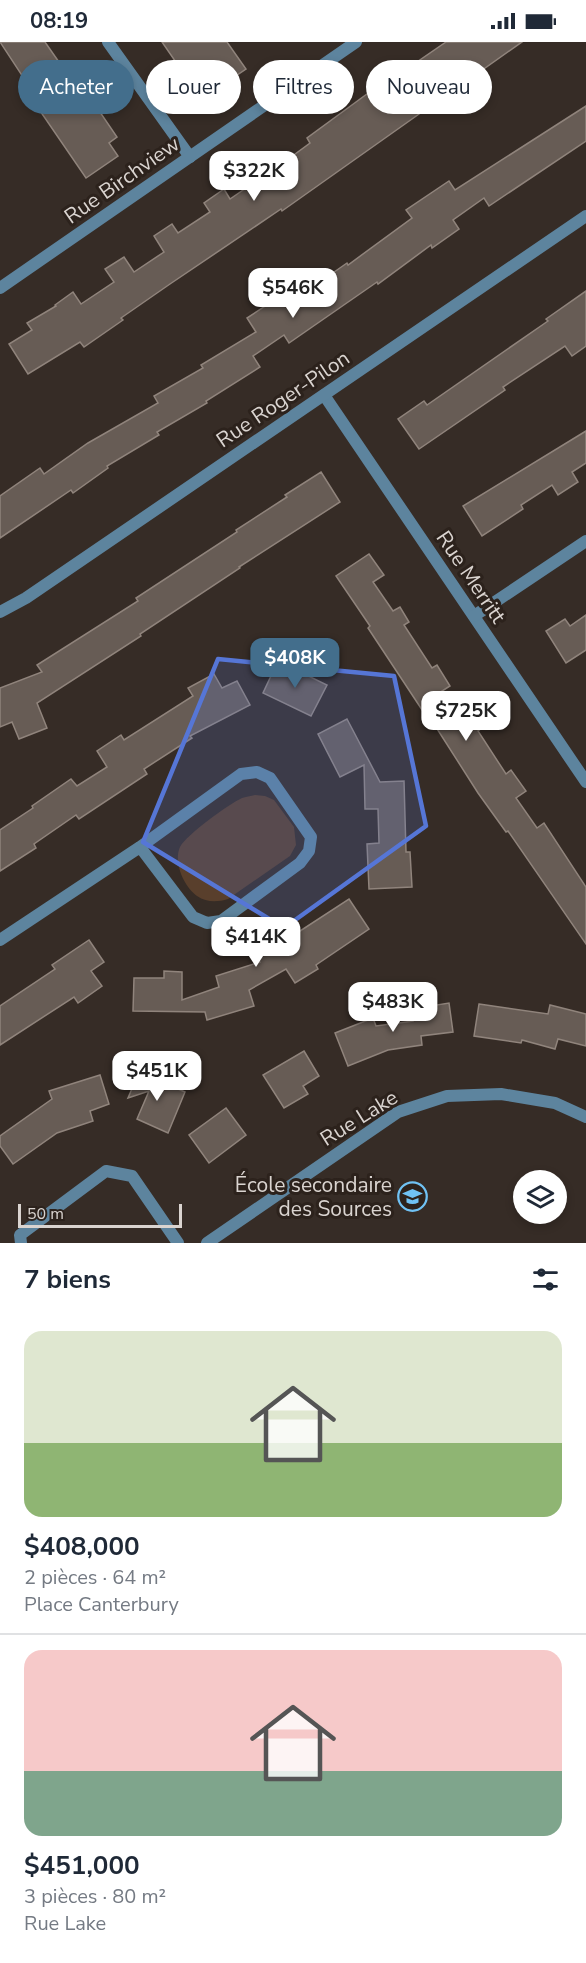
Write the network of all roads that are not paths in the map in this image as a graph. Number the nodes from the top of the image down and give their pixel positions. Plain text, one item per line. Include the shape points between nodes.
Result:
1 (108, 42) edge
2 (356, 42) edge
3 (190, 157) junction
4 (586, 216) edge
5 (0, 288) edge
6 (324, 395) junction
7 (586, 541) edge
8 (0, 612) edge
9 (474, 616) junction
10 (586, 782) edge
11 (140, 847) junction
12 (0, 940) edge
13 (586, 1117) edge
14 (21, 1243) edge
15 (178, 1243) edge
16 (207, 1243) edge

1 - 3 street
2 - 3 street, Rue Birchview
3 - 5 street, Rue Birchview
4 - 6 street, Rue Roger-Pilon
6 - 8 street, Rue Roger-Pilon
6 - 9 street, Rue Merritt
7 - 9 street
9 - 10 street, Rue Merritt
11 - 11 street via 241,774 257,772 270,778 311,837 309,851 300,863 221,921 207,923 193,918
11 - 12 street
13 - 16 street, Rue Lake via 555,1103 501,1094 447,1096 398,1113
14 - 15 street via 20,1235 106,1171 132,1176

